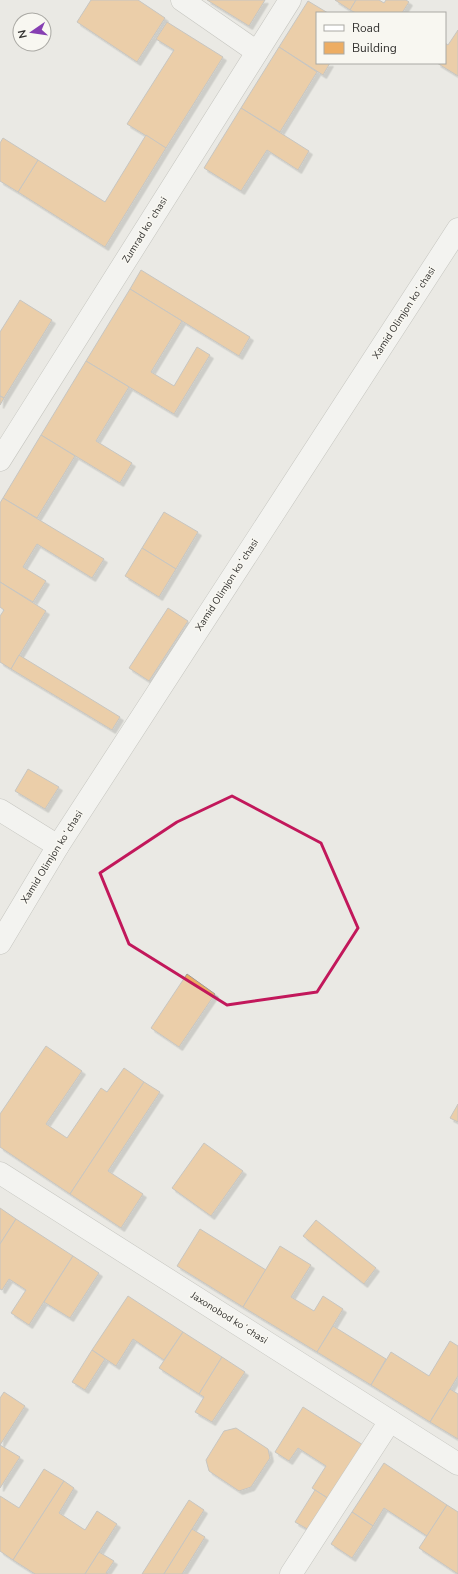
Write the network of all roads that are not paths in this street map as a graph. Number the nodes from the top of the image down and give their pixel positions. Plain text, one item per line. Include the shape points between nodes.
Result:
1 (182, 0) edge
2 (290, 0) edge
3 (257, 52) junction
4 (458, 229) edge
5 (0, 460) edge
6 (0, 810) edge
7 (58, 846) junction
8 (0, 942) edge
9 (0, 1173) edge
10 (390, 1420) junction
11 (458, 1464) edge
12 (291, 1574) edge

1 - 3 street
2 - 3 street, Zumrad koʻchasi
3 - 5 street, Zumrad koʻchasi
4 - 7 street, Xamid Olimjon koʻchasi
6 - 7 street
7 - 8 street, Xamid Olimjon koʻchasi
9 - 10 street, Jaxonobod koʻchasi
10 - 11 street, Jaxonobod koʻchasi
10 - 12 street

